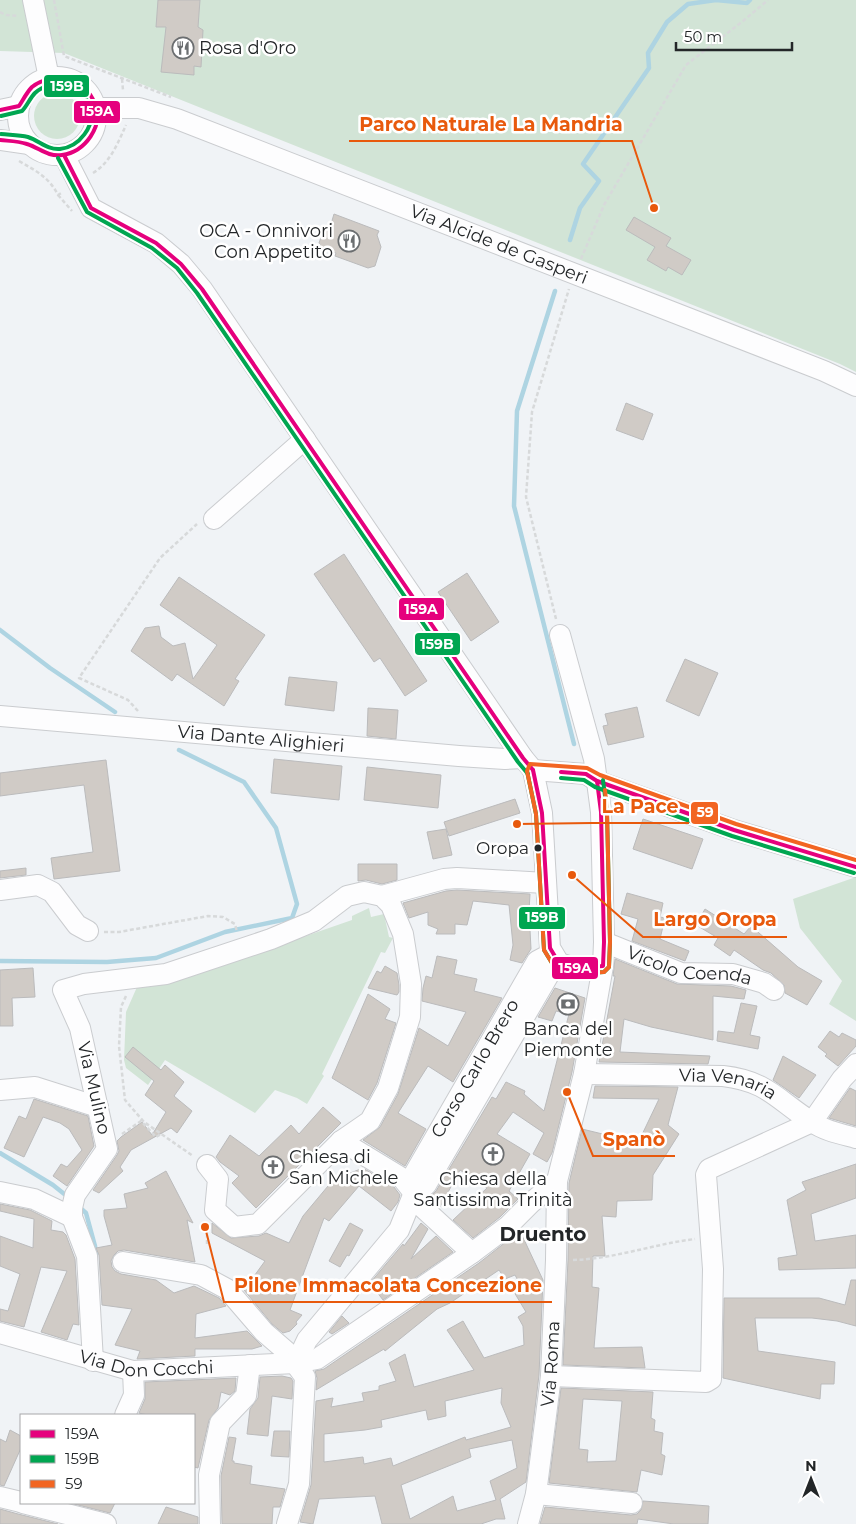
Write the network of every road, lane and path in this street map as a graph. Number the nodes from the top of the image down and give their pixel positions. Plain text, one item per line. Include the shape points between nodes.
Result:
1 (33, 0) edge
2 (54, 0) edge
3 (768, 0) edge
4 (49, 78) junction
5 (9, 108) edge
6 (96, 108) junction
7 (187, 113) junction
8 (0, 140) edge
9 (29, 144) junction
10 (64, 155) junction
11 (578, 265) junction
12 (856, 386) edge
13 (305, 439) junction
14 (217, 517) joint
15 (560, 635) joint
16 (0, 716) edge
17 (156, 730) junction
18 (531, 771) junction
19 (597, 781) junction
20 (856, 868) edge
21 (546, 882) junction
22 (0, 890) edge
23 (382, 896) junction
24 (88, 931) joint
25 (240, 942) junction
26 (604, 942) junction
27 (556, 958) junction
28 (603, 966) junction
29 (138, 978) junction
30 (774, 990) dead end
31 (856, 1064) edge
32 (584, 1074) junction
33 (0, 1090) edge
34 (98, 1107) junction
35 (812, 1122) junction
36 (161, 1134) junction
37 (856, 1138) edge
38 (341, 1141) junction
39 (107, 1149) junction
40 (207, 1165) joint
41 (557, 1181) junction
42 (0, 1192) edge
43 (414, 1193) junction
44 (73, 1207) junction
45 (710, 1237) junction
46 (472, 1253) junction
47 (572, 1260) dead end
48 (123, 1262) dead end
49 (0, 1334) edge
50 (93, 1361) junction
51 (296, 1363) junction
52 (250, 1366) junction
53 (133, 1371) junction
54 (550, 1376) junction
55 (126, 1414) edge
56 (536, 1494) junction
57 (0, 1497) edge
58 (20, 1502) edge
59 (632, 1503) dead end
60 (31, 1504) edge
61 (84, 1510) edge
62 (106, 1524) edge
63 (210, 1524) edge
64 (287, 1524) edge
65 (528, 1524) edge

1 - 4 street
2 - 7 path via 64,56
3 - 11 path via 686,65 604,206
4 - 5 street via 39,81
4 - 6 street via 59,77 79,83 90,94
5 - 9 street
6 - 7 street, Via Alcide de Gasperi
6 - 10 street via 96,126 88,142 73,153
7 - 11 street, Via Alcide de Gasperi
8 - 9 street
9 - 10 street via 45,154
10 - 13 street via 91,208 156,243 202,289
11 - 12 street, Via Alcide de Gasperi
11 - 15 path via 532,412 526,497
13 - 14 street
13 - 18 street
14 - 17 path via 210,513 160,558 79,678 128,700
15 - 19 street, Via Roma via 594,758
16 - 17 street, Via Dante Alighieri
17 - 18 street, Via Dante Alighieri via 504,759
18 - 19 street, Via Dante Alighieri via 586,774
18 - 21 street via 542,813
19 - 20 street, Via Dante Alighieri via 734,830
19 - 26 street, Via Roma via 601,812
21 - 23 street via 444,879
21 - 27 street via 550,948
22 - 24 street via 38,885 52,892 77,925
23 - 25 street, Via Mulino via 364,892 347,896 314,921 271,939
23 - 38 street via 391,905 403,934 411,984 410,1017 388,1088 370,1121
24 - 25 path via 119,932 208,916 223,917 234,924
25 - 29 street, Via Mulino via 166,974
26 - 28 street, Via Roma
26 - 30 street, Vicolo Coenda via 681,973 733,974 764,983
27 - 28 street via 576,968
27 - 43 street, Corso Carlo Brero via 537,961 413,1176
28 - 32 street, Via Roma
29 - 34 street, Via Mulino via 84,984 63,990 80,1028
29 - 36 path via 121,1007 119,1046 125,1100 144,1122
31 - 35 street
32 - 35 street, Via Venaria via 737,1077 776,1094
32 - 41 street, Via Roma
33 - 34 street via 34,1088
34 - 39 street, Via Mulino
35 - 37 street, Via Venaria via 831,1132
35 - 45 street via 709,1169 706,1176
36 - 39 path via 156,1137 141,1121
36 - 40 path
38 - 40 street via 258,1224 234,1227 215,1210 218,1179
38 - 43 street via 402,1178
39 - 44 street, Via Mulino
41 - 46 street, Via Don Cocchi via 508,1226
41 - 54 street, Via Roma
42 - 44 street
43 - 46 street via 423,1208
43 - 51 street, Corso Carlo Brero via 399,1230 308,1340
44 - 50 street via 86,1256
45 - 47 path via 595,1260
45 - 54 street via 713,1269 711,1379 706,1382
46 - 51 street, Via Don Cocchi via 317,1359
48 - 51 street via 201,1275 227,1289
49 - 50 street, Via Don Cocchi
50 - 53 street, Via Don Cocchi
51 - 52 street, Via Don Cocchi
51 - 64 street via 305,1377 299,1484
52 - 53 street, Via Don Cocchi
52 - 63 street via 246,1396 220,1423 209,1475
53 - 55 street via 134,1395
54 - 56 street, Via Roma
56 - 59 street
56 - 65 street, Via Roma
57 - 58 street
60 - 61 street
61 - 62 street

